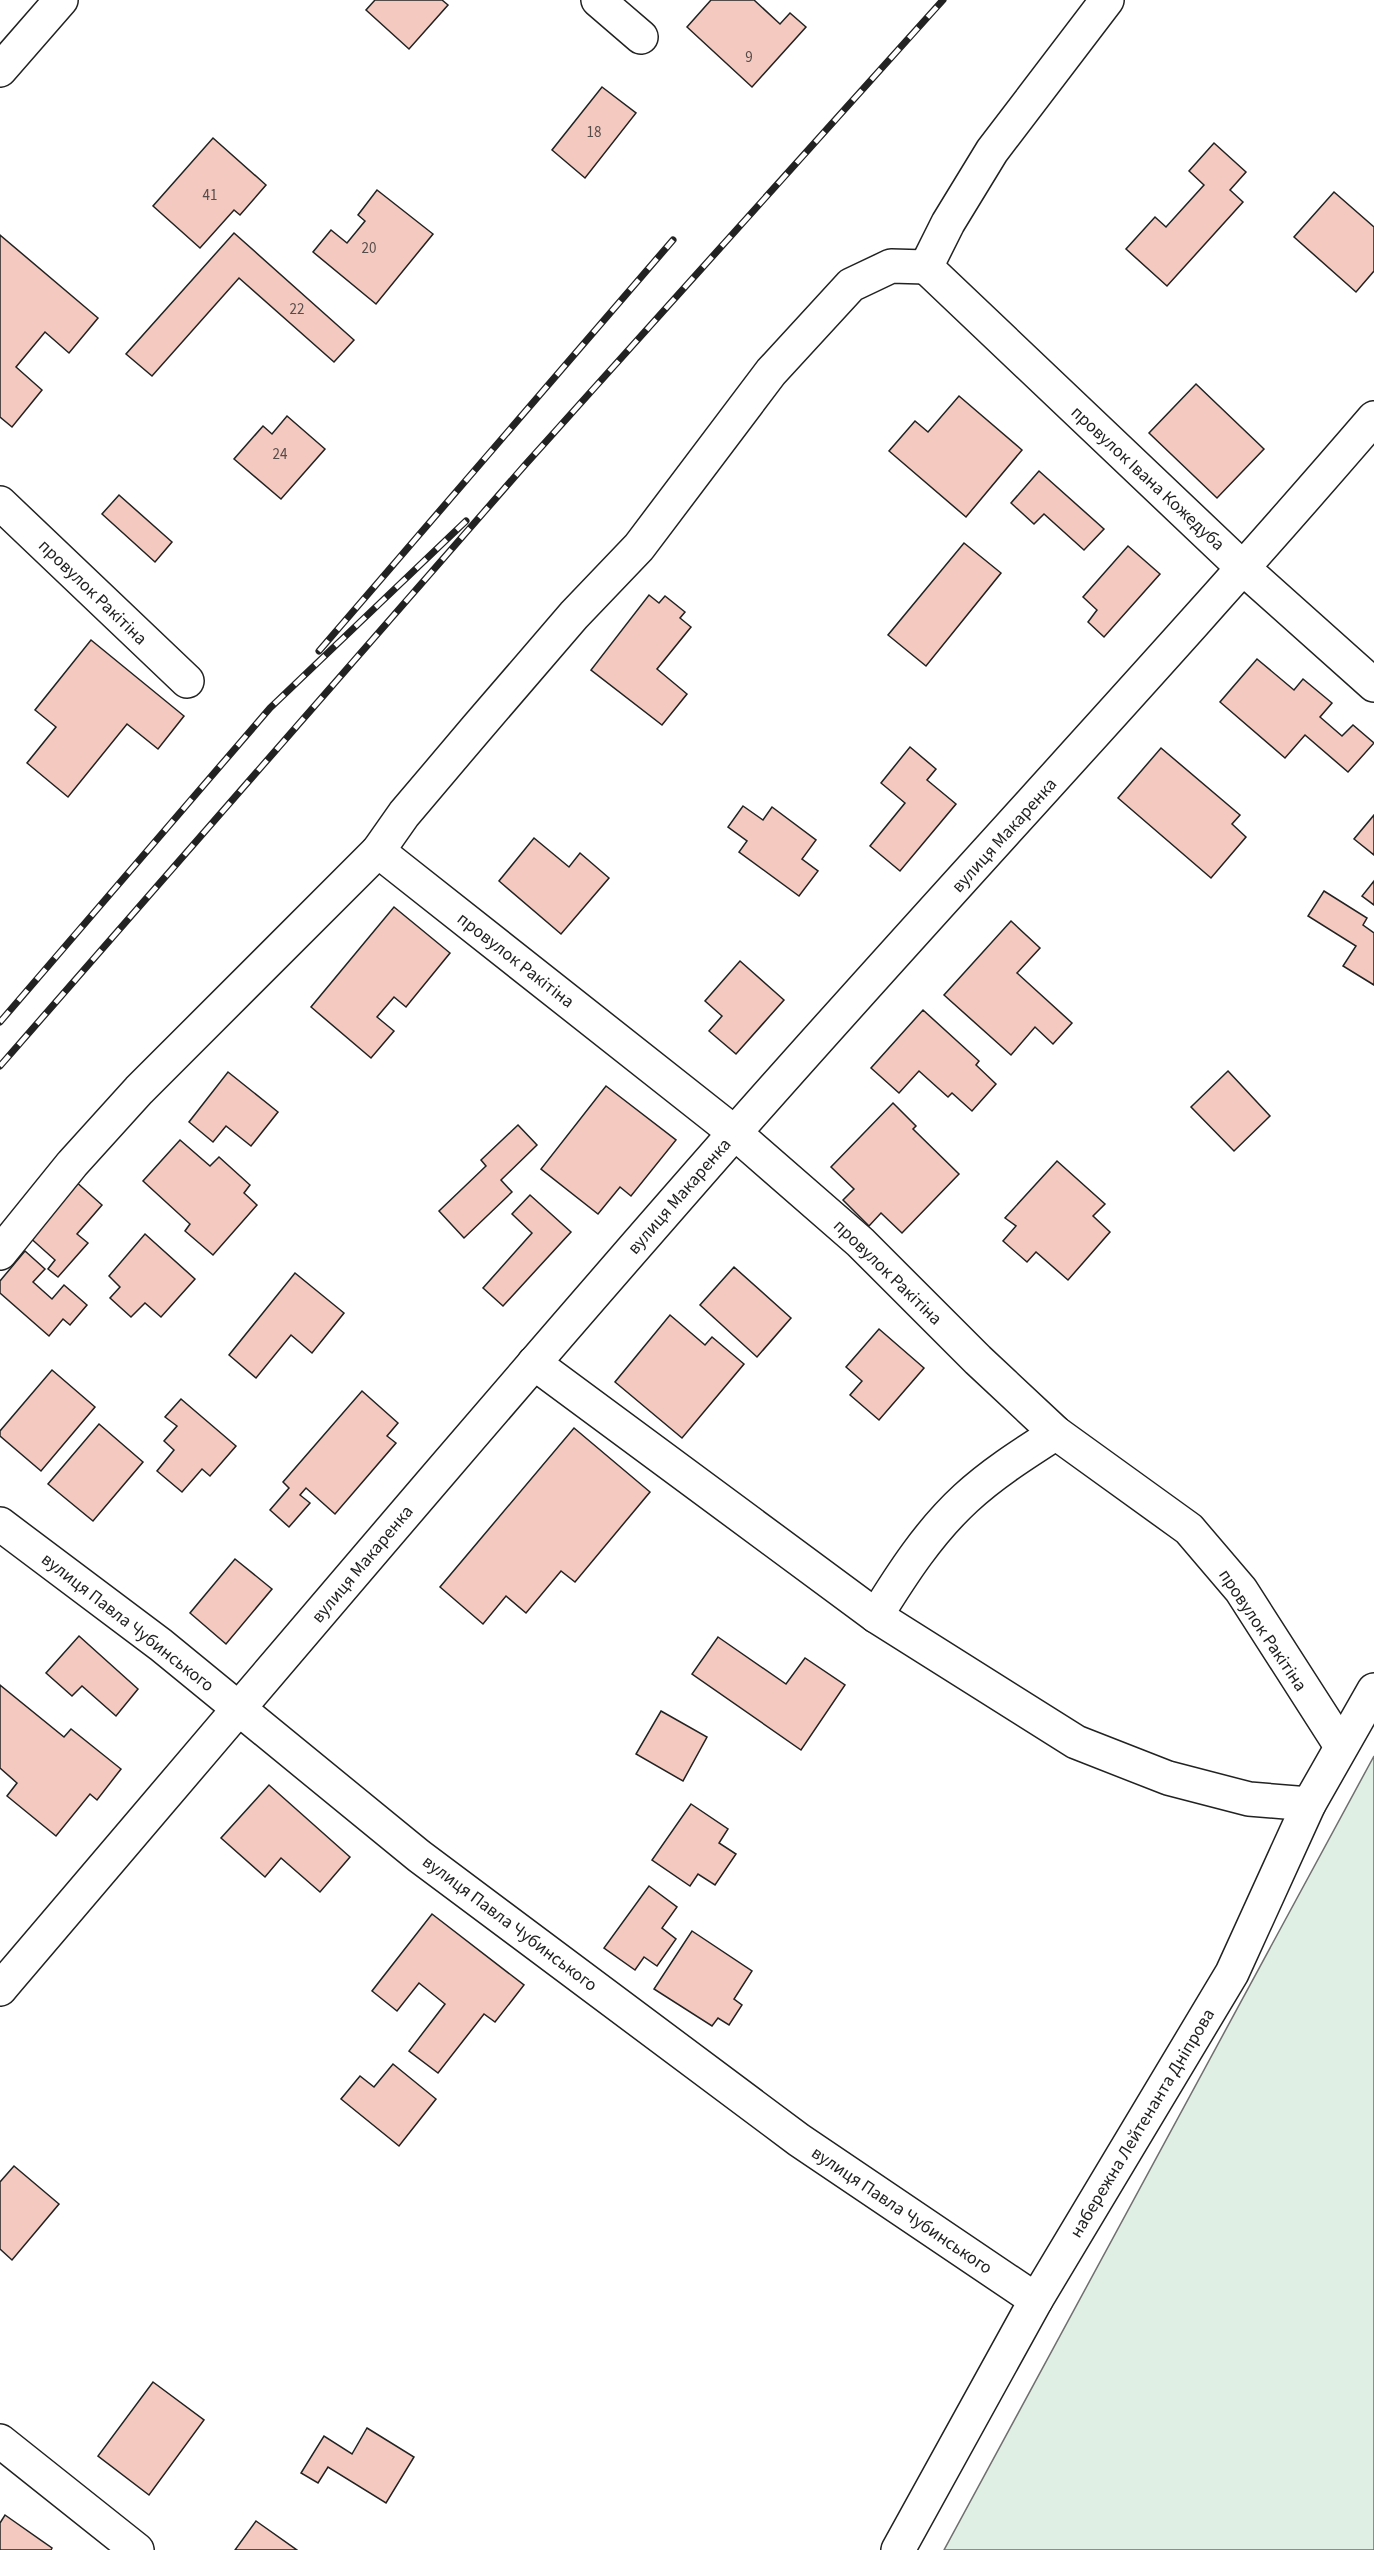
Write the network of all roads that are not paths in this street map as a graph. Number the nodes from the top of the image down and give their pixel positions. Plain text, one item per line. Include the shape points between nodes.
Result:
1 (61, 0) edge
2 (598, 0) edge
3 (1107, 0) edge
4 (641, 37) dead end
5 (0, 70) edge
6 (926, 267) junction
7 (1374, 418) edge
8 (0, 503) edge
9 (1244, 569) junction
10 (187, 681) dead end
11 (1374, 685) edge
12 (378, 851) junction
13 (735, 1133) junction
14 (0, 1253) edge
15 (534, 1363) junction
16 (1056, 1433) junction
17 (0, 1524) edge
18 (876, 1616) junction
19 (1374, 1690) edge
20 (239, 1708) junction
21 (1341, 1746) junction
22 (1308, 1804) junction
23 (0, 1989) edge
24 (1036, 2300) junction
25 (0, 2441) edge
26 (137, 2550) edge
27 (898, 2550) edge

1 - 5 street
2 - 4 street
3 - 6 street via 992,151
6 - 9 street, провулок Івана Кожедуба
6 - 12 street via 891,266 851,285 771,372 639,547 506,694
7 - 9 street, вулиця Макаренка
8 - 10 street, провулок Ракітіна
9 - 11 street, провулок Івана Кожедуба
9 - 13 street, вулиця Макаренка
12 - 13 street, провулок Ракітіна
12 - 14 street via 139,1090
13 - 15 street, вулиця Макаренка
13 - 16 street, провулок Ракітіна via 860,1242
15 - 18 street
15 - 20 street, вулиця Макаренка
16 - 18 street via 1014,1459 965,1498 914,1557
16 - 21 street, провулок Ракітіна via 1189,1529 1240,1590
17 - 20 street, вулиця Павла Чубинського
18 - 22 street via 1076,1742 1168,1778 1249,1799
19 - 21 street, набережна Лейтенанта Дніпрова
20 - 23 street, вулиця Макаренка
20 - 24 street, вулиця Павла Чубинського via 419,1856 799,2140
21 - 22 street, набережна Лейтенанта Дніпрова
22 - 24 street, набережна Лейтенанта Дніпрова via 1232,1973
24 - 27 street, набережна Лейтенанта Дніпрова
25 - 26 street

